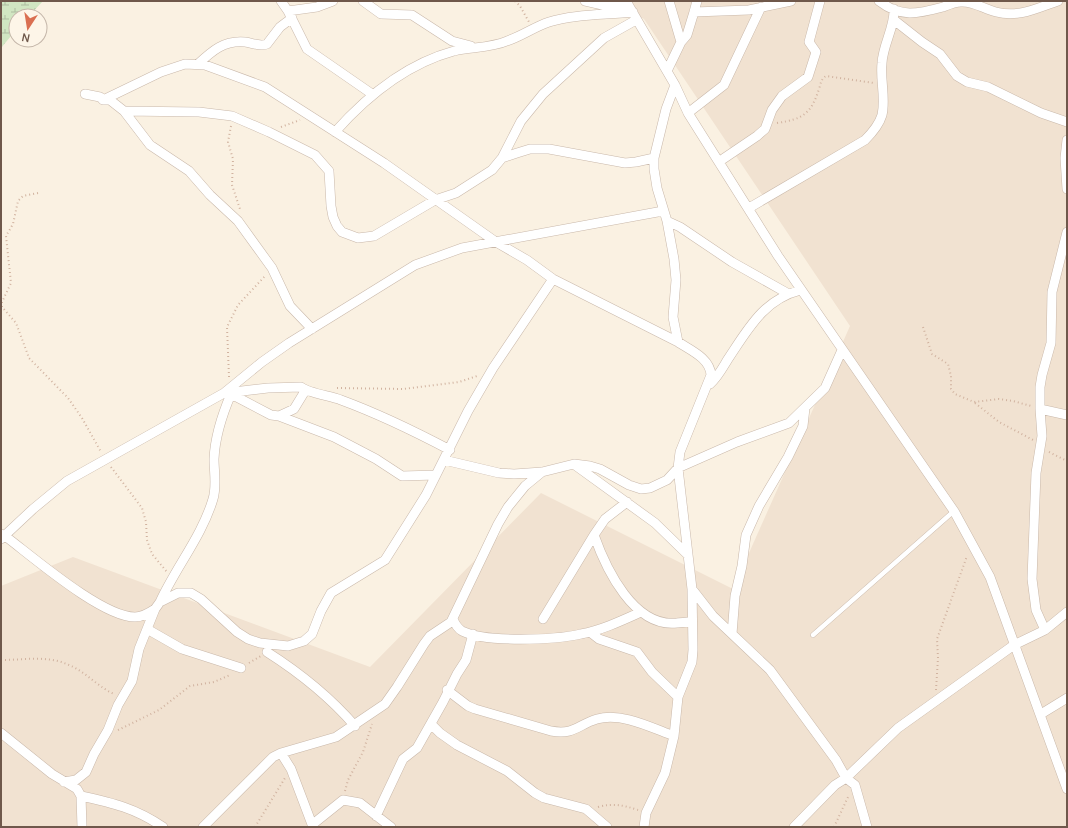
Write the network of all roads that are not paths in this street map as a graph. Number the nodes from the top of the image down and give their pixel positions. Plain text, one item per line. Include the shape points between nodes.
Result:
1 (281, 1) edge
2 (333, 1) edge
3 (363, 1) edge
4 (585, 1) edge
5 (669, 1) edge
6 (697, 1) edge
7 (790, 1) edge
8 (820, 1) edge
9 (879, 1) edge
10 (1058, 1) edge
11 (627, 3) edge
12 (761, 7) junction
13 (894, 9) junction
14 (694, 12) junction
15 (290, 15) junction
16 (634, 16) junction
17 (894, 20) junction
18 (681, 42) junction
19 (474, 47) junction
20 (198, 64) junction
21 (667, 71) junction
22 (675, 85) junction
23 (84, 94) dead end
24 (372, 94) junction
25 (104, 100) junction
26 (124, 111) junction
27 (688, 113) junction
28 (1067, 122) edge
29 (335, 132) junction
30 (1067, 140) edge
31 (502, 158) junction
32 (654, 158) junction
33 (720, 161) junction
34 (1067, 189) edge
35 (435, 200) junction
36 (748, 208) junction
37 (663, 211) junction
38 (667, 221) junction
39 (1067, 232) edge
40 (496, 242) junction
41 (552, 279) junction
42 (801, 290) junction
43 (787, 293) junction
44 (312, 329) junction
45 (678, 342) junction
46 (842, 350) junction
47 (708, 387) junction
48 (305, 391) junction
49 (229, 392) junction
50 (805, 408) junction
51 (1040, 409) junction
52 (279, 416) junction
53 (1067, 416) edge
54 (450, 450) junction
55 (444, 460) junction
56 (574, 464) junction
57 (678, 468) junction
58 (542, 472) junction
59 (436, 475) junction
60 (627, 502) junction
61 (954, 511) junction
62 (594, 534) junction
63 (2, 537) edge
64 (688, 555) junction
65 (692, 589) junction
66 (158, 606) junction
67 (641, 612) junction
68 (1067, 612) edge
69 (543, 618) dead end
70 (453, 619) junction
71 (692, 621) junction
72 (147, 629) junction
73 (1045, 630) junction
74 (590, 632) junction
75 (473, 634) junction
76 (732, 634) junction
77 (813, 635) dead end
78 (1014, 645) junction
79 (267, 652) road end
80 (241, 668) road end
81 (448, 690) junction
82 (678, 696) junction
83 (1067, 698) edge
84 (1041, 714) junction
85 (431, 724) junction
86 (355, 726) junction
87 (1, 734) edge
88 (674, 736) junction
89 (281, 753) junction
90 (846, 778) junction
91 (64, 782) junction
92 (1067, 789) edge
93 (81, 796) junction
94 (379, 821) edge
95 (313, 826) edge
96 (82, 827) edge
97 (163, 827) edge
98 (203, 827) edge
99 (391, 827) edge
100 (608, 827) edge
101 (644, 827) edge
102 (794, 827) edge
103 (867, 827) edge

1 - 15 street
2 - 15 street
3 - 19 street via 381,14 412,15 452,41
4 - 11 street via 607,6
5 - 18 street
6 - 14 street
7 - 12 street
8 - 33 street via 809,42 816,52 808,77 782,96 772,110 766,126 757,136
9 - 13 street
10 - 13 street via 1014,15 960,2 922,12 903,13
11 - 16 street
12 - 14 street via 749,10
12 - 27 street via 724,85
13 - 17 street
14 - 18 street via 687,35
15 - 20 street via 267,44 224,44
15 - 24 street via 307,48
16 - 19 street via 567,18 530,29 507,42
16 - 21 street
16 - 31 street via 604,38 543,94 521,121
17 - 28 street via 940,54 957,76 967,82 988,88 1042,114
17 - 36 street via 884,49 882,64 884,108 873,132 865,140
18 - 21 street
19 - 24 street via 454,51 425,62
20 - 25 street via 170,68
20 - 29 street via 265,87
21 - 22 street
22 - 27 street
22 - 32 street via 666,109
23 - 25 street
24 - 29 street
25 - 26 street via 110,100
26 - 35 street via 199,112 232,116 315,155 329,171 333,217 342,232 351,237 374,236
26 - 44 street via 150,145 189,171 238,221 272,268 290,306
27 - 33 street
29 - 35 street
30 - 34 street
31 - 32 street via 530,149 549,149 625,163
31 - 35 street via 492,170 466,187
32 - 37 street via 657,188
33 - 36 street
35 - 40 street
36 - 42 street
37 - 38 street
37 - 40 street
38 - 43 street
38 - 45 street via 676,280 673,317
39 - 51 street via 1052,292 1051,343 1042,375
40 - 41 street via 527,260
40 - 44 street via 462,248 415,265
41 - 45 street
41 - 54 street via 493,368 468,411
42 - 43 street
42 - 46 street
43 - 47 street via 760,314
44 - 49 street via 262,362
45 - 47 street via 708,364 711,375
46 - 50 street via 828,384
46 - 61 street
47 - 57 street via 680,452
48 - 49 street via 301,387 284,387
48 - 52 street via 294,409
48 - 54 street via 328,395 363,408
49 - 52 street via 271,415
49 - 63 street via 67,481
49 - 66 street via 216,438 214,497 202,528 172,577
50 - 57 street via 789,423
50 - 76 street via 803,426 746,535 735,596
51 - 53 street
51 - 73 street via 1042,426 1036,473 1032,579 1036,610
52 - 59 street via 334,437 402,476
54 - 55 street
55 - 58 street via 499,473
55 - 59 street
56 - 57 street via 600,469 641,489 657,486
56 - 58 street
56 - 60 street
57 - 64 street
58 - 70 street via 525,486 508,507
59 - 66 street via 385,560 331,593 314,631 304,641 288,646 248,639 201,598 191,593 178,594
60 - 62 street via 605,519
60 - 64 street
61 - 77 lane
61 - 78 street via 990,577
62 - 67 street via 602,556 631,604
62 - 69 street
63 - 66 street via 100,605 136,617 148,614
64 - 65 street
65 - 71 street
65 - 76 street via 713,616
66 - 72 street
67 - 71 street via 653,620 667,624
67 - 74 street
68 - 73 street
70 - 75 street via 458,628
70 - 86 street via 430,636 385,704
71 - 82 street via 692,662
72 - 80 street via 182,649
72 - 91 street via 137,655 132,682 86,772 76,780
73 - 78 street
74 - 75 street via 565,637 524,639
74 - 82 street via 599,639 637,652 652,672
75 - 81 street via 466,660
76 - 90 street via 770,670 836,760
78 - 84 street
78 - 90 street via 898,728
79 - 86 street via 328,696
81 - 85 street
81 - 88 street via 475,709 551,731 571,731 597,719 608,718 635,722
82 - 88 street
83 - 84 street
84 - 92 street
85 - 94 street via 417,748 403,759
85 - 100 street via 457,745 507,771 535,793 544,798 586,809
86 - 89 street via 330,740
87 - 91 street
88 - 101 street via 665,773 646,813
89 - 95 street via 291,769
89 - 98 street via 273,757
90 - 102 street via 835,785
90 - 103 street via 855,785
91 - 93 street via 77,789
93 - 96 street
93 - 97 street via 113,803 143,814
94 - 95 street via 360,803 343,800
94 - 99 street

